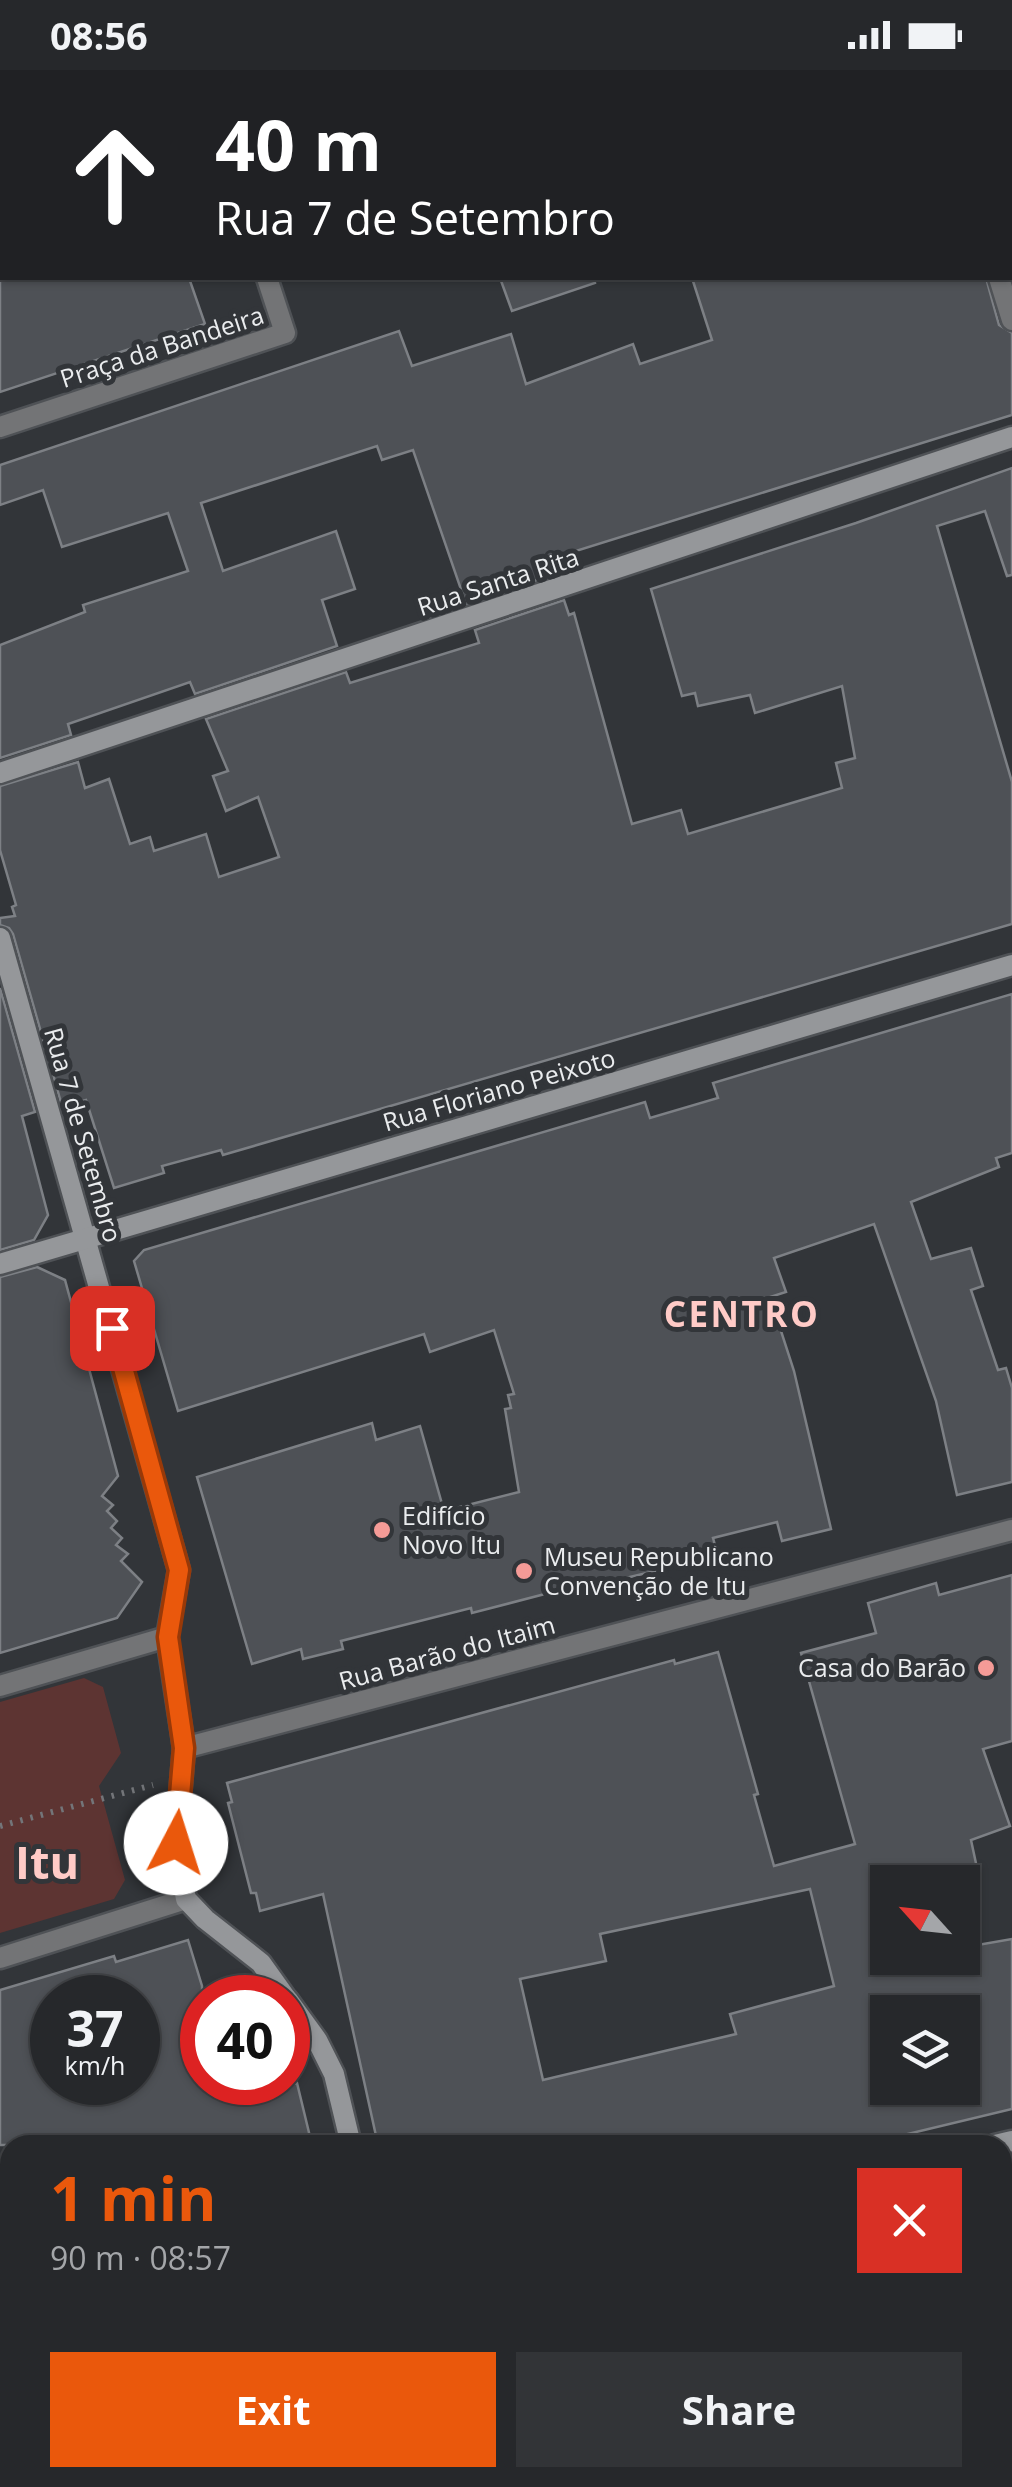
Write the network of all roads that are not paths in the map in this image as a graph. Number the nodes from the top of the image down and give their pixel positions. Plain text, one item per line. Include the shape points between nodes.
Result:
1 (269, 280) edge
2 (1000, 280) edge
3 (1012, 320) edge
4 (0, 427) edge
5 (1012, 437) edge
6 (0, 773) edge
7 (0, 938) edge
8 (1012, 965) edge
9 (87, 1237) junction
10 (0, 1264) edge
11 (1012, 1530) edge
12 (168, 1637) junction
13 (0, 1686) edge
14 (184, 1748) junction
15 (186, 1899) junction
16 (0, 1958) edge
17 (269, 1975) edge
18 (310, 2032) edge
19 (349, 2135) edge

1 - 4 street, Praça da Bandeira via 285,333
2 - 3 street
5 - 6 street, Rua Santa Rita
7 - 9 street, Rua 7 de Setembro
8 - 9 street, Rua Floriano Peixoto
9 - 10 street, Rua Floriano Peixoto
9 - 12 street, Rua 7 de Setembro via 179,1570
11 - 14 street, Rua Barão do Itaim
12 - 13 street
12 - 14 street, Rua 7 de Setembro
14 - 15 street, Rua 7 de Setembro via 176,1843
15 - 16 street
15 - 17 street
18 - 19 street via 334,2074

